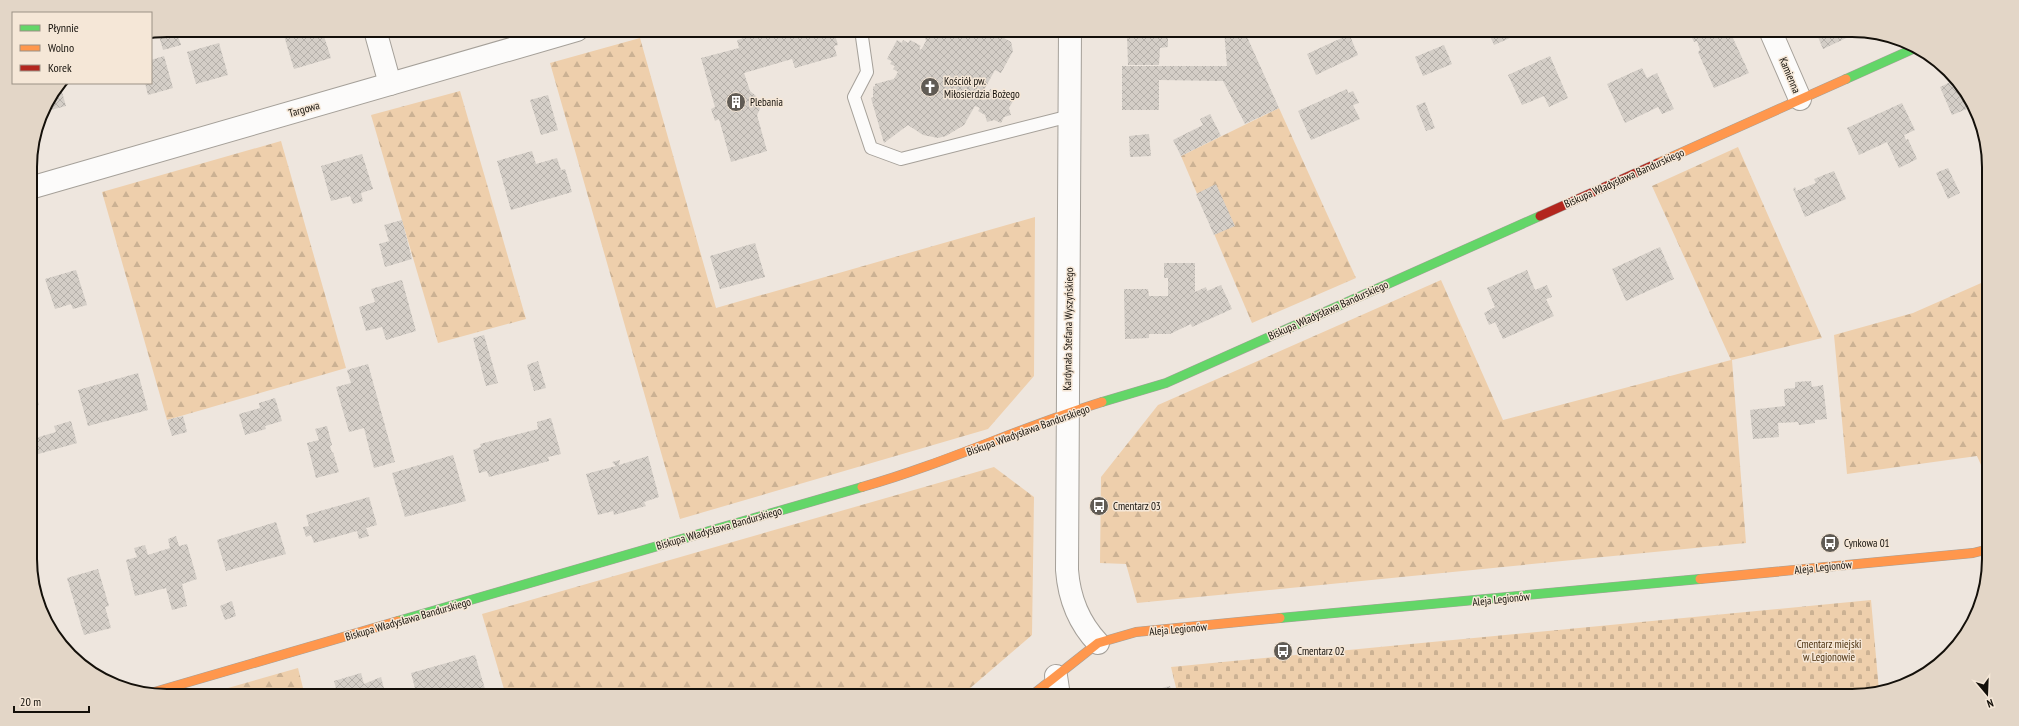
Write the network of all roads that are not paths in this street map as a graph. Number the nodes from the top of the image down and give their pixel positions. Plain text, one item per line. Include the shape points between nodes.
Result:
1 (377, 37) edge
2 (554, 37) edge
3 (862, 37) edge
4 (1070, 37) edge
5 (1773, 37) edge
6 (1910, 50) edge
7 (390, 84) junction
8 (1800, 99) junction
9 (1070, 116) junction
10 (37, 186) edge
11 (1067, 413) junction
12 (1982, 551) edge
13 (1098, 643) junction
14 (1057, 686) edge
15 (165, 689) edge

1 - 7 street
2 - 7 street, Targowa
3 - 9 lane via 867,72 854,97 871,148 901,159
4 - 9 street, Kardynała Stefana Wyszyńskiego
5 - 8 street, Kamienna
6 - 8 street, Biskupa Władysława Bandurskiego
7 - 10 street, Targowa
8 - 11 street, Biskupa Władysława Bandurskiego via 1166,383
9 - 11 street, Kardynała Stefana Wyszyńskiego
11 - 13 street, Kardynała Stefana Wyszyńskiego via 1068,578 1080,618 1089,634
11 - 15 street, Biskupa Władysława Bandurskiego via 939,463 870,485
12 - 13 street, Aleja Legionów via 1136,632
13 - 14 street, Aleja Legionów

